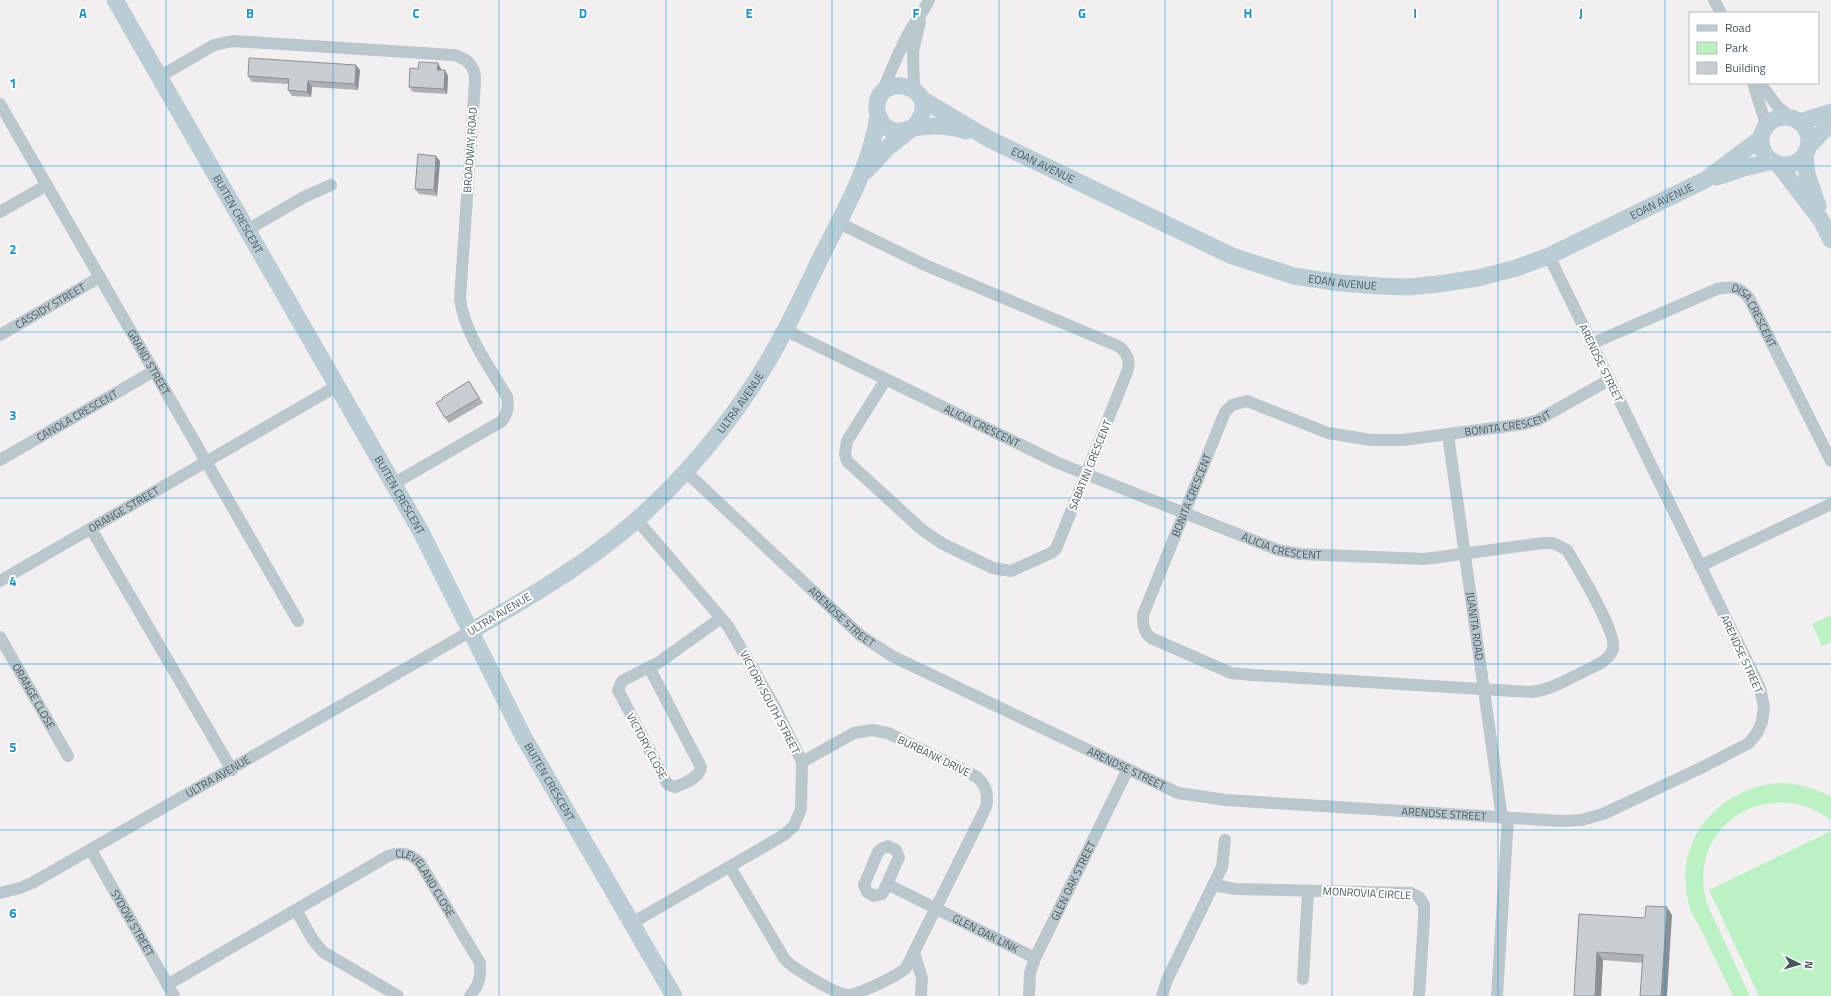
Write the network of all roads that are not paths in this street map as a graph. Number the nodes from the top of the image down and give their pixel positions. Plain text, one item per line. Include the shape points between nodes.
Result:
1 (115, 0) edge
2 (929, 0) edge
3 (1714, 0) edge
4 (1720, 12) edge
5 (921, 15) junction
6 (159, 77) junction
7 (1753, 84) edge
8 (1761, 84) edge
9 (918, 94) junction
10 (880, 96) junction
11 (0, 104) edge
12 (1831, 112) edge
13 (878, 115) junction
14 (1796, 120) junction
15 (1831, 125) edge
16 (912, 129) junction
17 (1763, 134) junction
18 (989, 138) junction
19 (1806, 151) junction
20 (1775, 163) junction
21 (1705, 180) junction
22 (857, 184) junction
23 (47, 185) junction
24 (331, 185) dead end
25 (0, 212) edge
26 (1821, 220) junction
27 (839, 223) junction
28 (247, 230) junction
29 (1831, 240) edge
30 (1549, 256) junction
31 (100, 277) junction
32 (785, 330) junction
33 (0, 335) edge
34 (1591, 344) junction
35 (154, 371) junction
36 (886, 379) junction
37 (1609, 380) junction
38 (337, 386) junction
39 (1448, 435) junction
40 (0, 460) edge
41 (1831, 461) edge
42 (206, 462) junction
43 (685, 472) junction
44 (1086, 475) junction
45 (393, 484) junction
46 (1831, 504) edge
47 (1184, 514) junction
48 (637, 520) junction
49 (91, 528) junction
50 (1465, 553) junction
51 (1700, 566) junction
52 (0, 581) edge
53 (721, 618) junction
54 (298, 621) dead end
55 (471, 631) junction
56 (0, 637) edge
57 (649, 667) junction
58 (1484, 689) junction
59 (68, 756) dead end
60 (802, 762) junction
61 (1128, 769) junction
62 (232, 770) junction
63 (1505, 818) junction
64 (1225, 840) dead end
65 (91, 850) junction
66 (730, 867) junction
67 (888, 884) dead end
68 (1213, 885) junction
69 (1308, 891) junction
70 (0, 892) edge
71 (936, 908) junction
72 (296, 910) junction
73 (632, 923) junction
74 (914, 953) junction
75 (1035, 958) junction
76 (1303, 979) dead end
77 (167, 985) junction
78 (839, 994) edge
79 (174, 996) edge
80 (398, 996) edge
81 (470, 996) edge
82 (674, 996) edge
83 (921, 996) edge
84 (1028, 996) edge
85 (1162, 996) edge
86 (1419, 996) edge
87 (1498, 996) edge

1 - 6 street, BUITEN CRESCENT
2 - 5 street
3 - 4 street
5 - 9 street via 913,51
5 - 10 street via 902,47
6 - 28 street, BUITEN CRESCENT
6 - 45 street, BROADWAY ROAD via 214,45 233,41 453,55 464,58 472,66 475,82 460,299 467,326 507,397 509,406 502,421
7 - 17 street via 1764,118
8 - 14 street via 1778,107
9 - 10 street via 905,85 896,85
9 - 16 street via 923,110 921,120
9 - 18 street, EOAN AVENUE
10 - 13 street via 877,105
11 - 23 street, GRAND STREET
12 - 14 street
13 - 16 street via 882,124 890,130 900,132
13 - 22 street, ULTRA AVENUE via 874,138
14 - 17 street via 1774,120
14 - 19 street via 1808,133
15 - 19 street
16 - 18 street, EOAN AVENUE via 944,126
16 - 22 street, ULTRA AVENUE via 873,162
17 - 20 street via 1763,151
17 - 21 street, EOAN AVENUE
18 - 30 street, EOAN AVENUE via 1232,256 1294,276 1340,283 1409,287 1478,278
19 - 20 street via 1793,164
19 - 26 street via 1807,174
20 - 21 street, EOAN AVENUE via 1744,168 1725,176
20 - 26 street
21 - 30 street, EOAN AVENUE
22 - 27 street, ULTRA AVENUE
23 - 25 street
23 - 31 street, GRAND STREET
24 - 28 street via 304,197
26 - 29 street
27 - 32 street, ULTRA AVENUE
27 - 44 street, SABATINI CRESCENT via 925,265 1122,349 1128,358 1128,367
28 - 38 street, BUITEN CRESCENT
30 - 34 street, ARENDSE STREET
31 - 33 street, CASSIDY STREET
31 - 35 street, GRAND STREET
32 - 36 street, ALICIA CRESCENT
32 - 43 street, ULTRA AVENUE via 740,405
34 - 37 street, ARENDSE STREET
34 - 41 street, DISA CRESCENT via 1717,289 1727,287 1743,290
35 - 40 street, CANOLA CRESCENT
35 - 42 street, GRAND STREET
36 - 44 street, ALICIA CRESCENT
36 - 44 street, SABATINI CRESCENT via 847,442 847,460 921,529 952,549 1005,571 1017,569 1054,551
37 - 39 street, BONITA CRESCENT via 1538,420
37 - 51 street, ARENDSE STREET
38 - 42 street, ORANGE STREET
38 - 45 street, BUITEN CRESCENT
39 - 47 street, BONITA CRESCENT via 1403,440 1350,438 1328,433 1247,401 1238,402 1225,412
39 - 50 street, JUANITA ROAD
42 - 49 street, ORANGE STREET
42 - 54 street, GRAND STREET
43 - 48 street, ULTRA AVENUE
43 - 61 street, ARENDSE STREET via 860,635 900,659
44 - 47 street, ALICIA CRESCENT
45 - 55 street, BUITEN CRESCENT via 421,532
46 - 51 street
47 - 50 street, ALICIA CRESCENT via 1278,550 1300,554 1425,559
47 - 58 street, BONITA CRESCENT via 1143,615 1145,632 1151,638 1231,674
48 - 53 street, VICTORY SOUTH STREET
48 - 55 street, ULTRA AVENUE via 552,582
49 - 52 street
49 - 62 street, ORANGE STREET
50 - 58 street, JUANITA ROAD
50 - 58 street, ALICIA CRESCENT via 1543,543 1561,546 1574,561 1613,639 1613,649 1608,658 1545,691
51 - 63 street, ARENDSE STREET via 1760,688 1764,707 1757,733 1749,742 1704,767 1603,814 1562,822
53 - 57 street, VICTORY CLOSE via 658,664
53 - 60 street, VICTORY SOUTH STREET via 775,707
55 - 62 street, ULTRA AVENUE
55 - 73 street, BUITEN CRESCENT via 523,736
56 - 59 street, ORANGE CLOSE
57 - 57 street, VICTORY CLOSE via 701,767 697,776 675,787 666,782 618,690 622,682
58 - 63 street, JUANITA ROAD
60 - 66 street, VICTORY SOUTH STREET via 801,809 794,826 784,836
60 - 71 street, BURBANK DRIVE via 854,733 872,730 888,733 981,780 987,795 986,807
61 - 63 street, ARENDSE STREET via 1178,792 1214,799
61 - 75 street, GLEN OAK STREET
62 - 65 street, ULTRA AVENUE
63 - 87 street, JUANITA ROAD
64 - 68 street via 1222,867
65 - 70 street, ULTRA AVENUE via 32,883
65 - 77 street, SYDOW STREET
66 - 73 street, VICTORY SOUTH STREET
66 - 78 street, BURBANK DRIVE via 787,962
67 - 71 street
68 - 69 street, MONROVIA CIRCLE via 1236,889
68 - 85 street via 1166,980
69 - 76 street
69 - 86 street, MONROVIA CIRCLE via 1411,893 1420,896 1424,905 1424,919
71 - 74 street, BURBANK DRIVE
71 - 75 street, GLEN OAK LINK
72 - 77 street, CLEVELAND CLOSE
72 - 80 street via 323,952
72 - 81 street, CLEVELAND CLOSE via 388,856 400,853 412,855 420,863 480,963 481,977
73 - 82 street, BUITEN CRESCENT
74 - 78 street, BURBANK DRIVE via 906,968 900,973 856,994
74 - 83 street via 922,978
75 - 84 street, GLEN OAK STREET via 1030,972
77 - 79 street, SYDOW STREET

